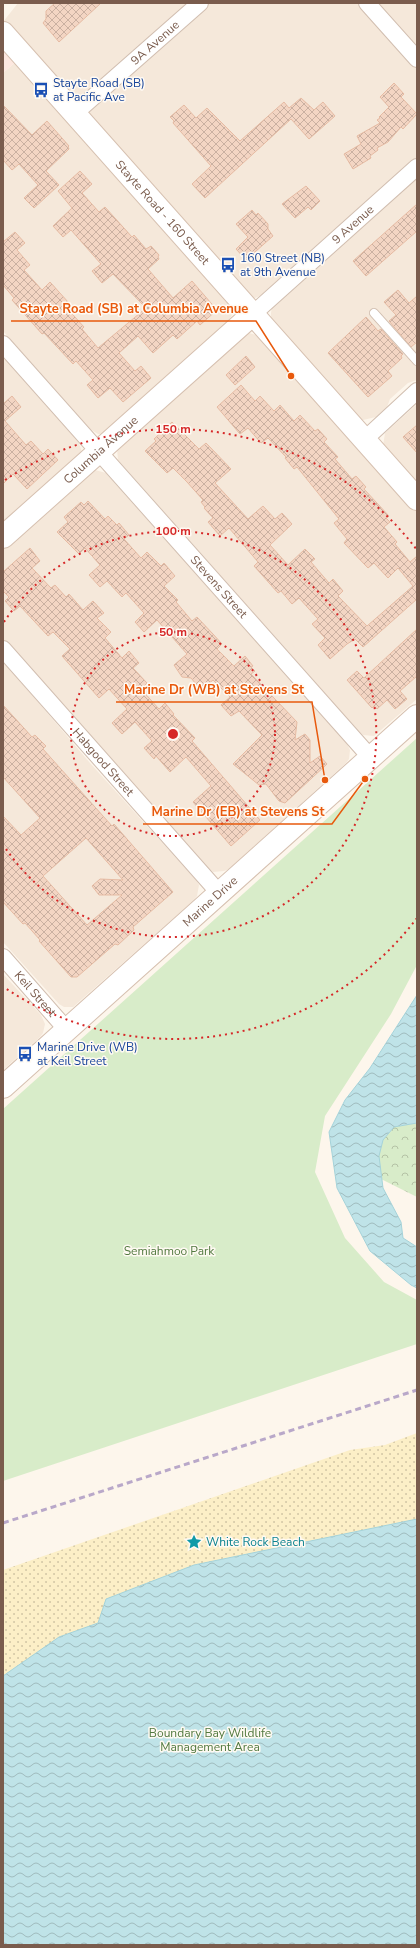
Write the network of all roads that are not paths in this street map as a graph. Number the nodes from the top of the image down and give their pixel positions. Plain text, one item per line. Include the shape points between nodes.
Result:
1 (200, 3) edge
2 (367, 3) edge
3 (3, 33) edge
4 (417, 59) edge
5 (74, 114) junction
6 (417, 167) edge
7 (374, 312) dead end
8 (253, 314) junction
9 (3, 344) edge
10 (417, 361) edge
11 (417, 392) edge
12 (364, 440) junction
13 (99, 452) junction
14 (417, 499) edge
15 (3, 537) edge
16 (3, 649) edge
17 (417, 716) edge
18 (371, 758) junction
19 (220, 894) junction
20 (3, 957) edge
21 (67, 1030) junction
22 (3, 1087) edge

1 - 5 street, 9A Avenue
2 - 4 street
3 - 5 street, Stayte Road - 160 Street
5 - 8 street, Stayte Road - 160 Street
6 - 8 street, 9 Avenue
7 - 10 lane
8 - 12 street, Stayte Road - 160 Street
8 - 13 street, Columbia Avenue
9 - 13 street, Stevens Street
11 - 12 street
12 - 14 street, Stayte Road - 160 Street
13 - 15 street, Columbia Avenue
13 - 18 street, Stevens Street
16 - 19 street, Habgood Street
17 - 18 street, Marine Drive
18 - 19 street, Marine Drive
19 - 21 street, Marine Drive
20 - 21 street, Keil Street
21 - 22 street, Marine Drive

